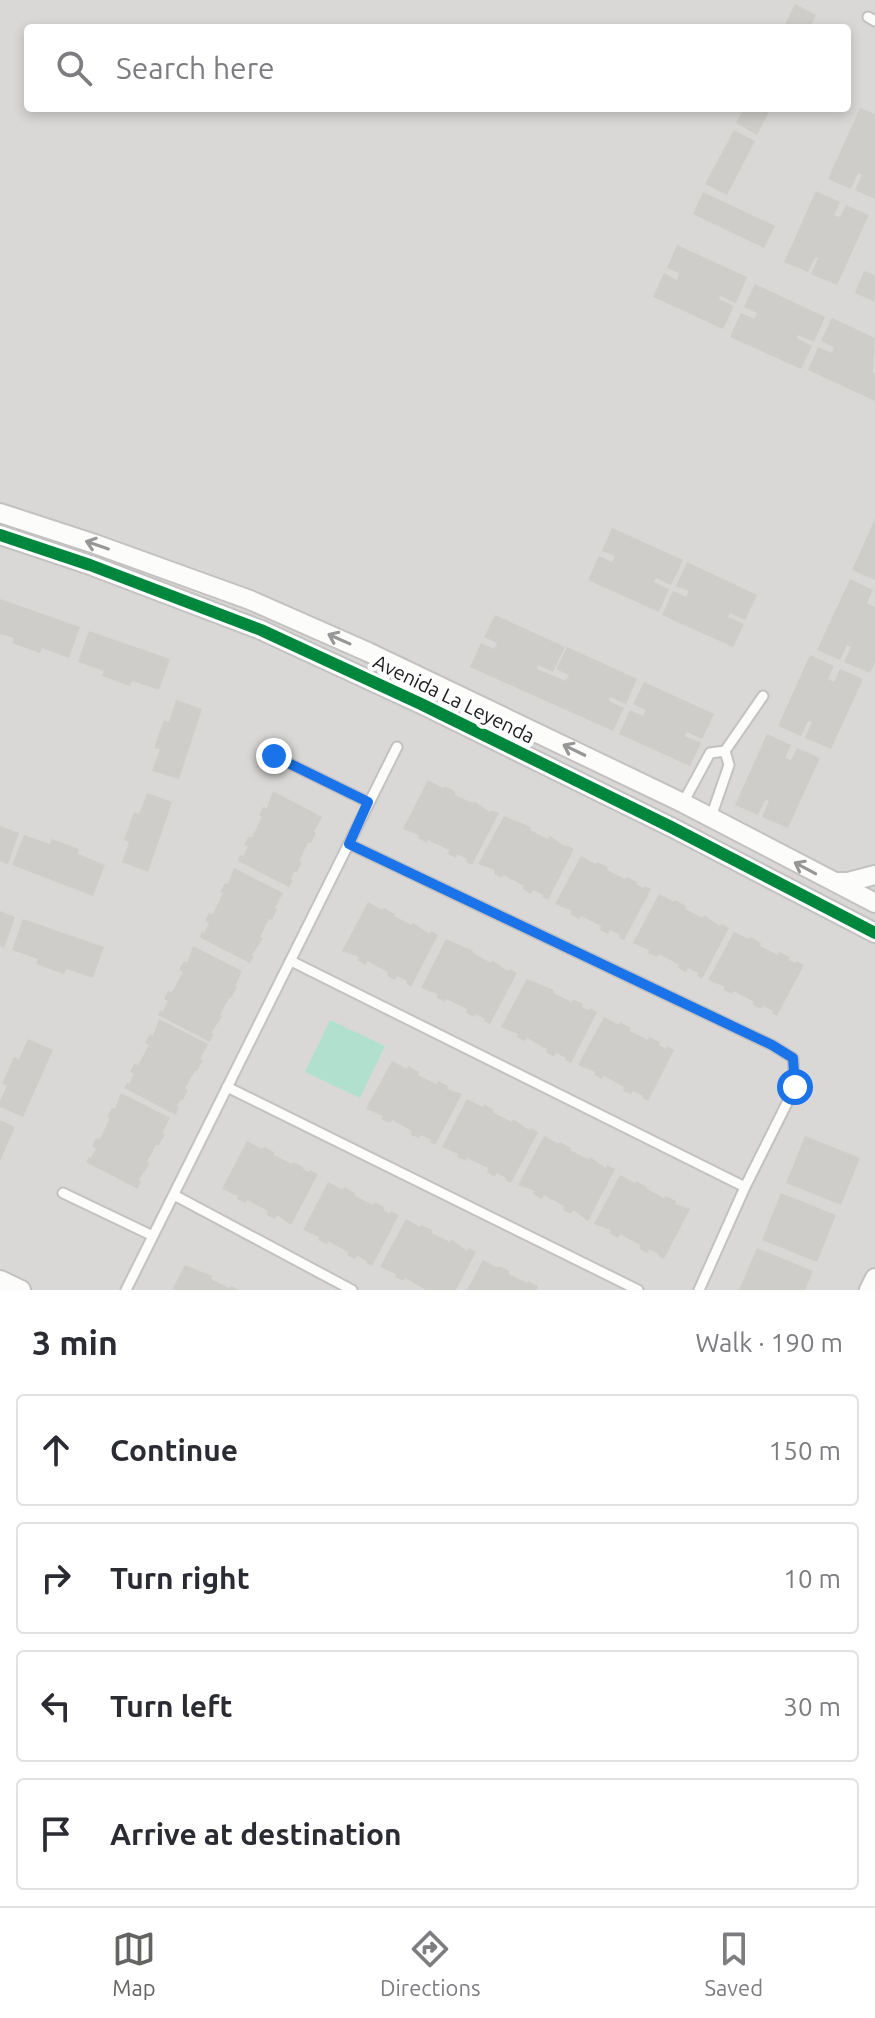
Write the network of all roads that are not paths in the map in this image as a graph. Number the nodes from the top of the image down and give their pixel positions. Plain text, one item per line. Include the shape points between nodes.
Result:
1 (0, 513) edge
2 (0, 535) edge
3 (763, 696) dead end
4 (397, 747) dead end
5 (725, 751) junction
6 (274, 756) dead end
7 (368, 802) junction
8 (683, 803) junction
9 (711, 817) junction
10 (349, 844) junction
11 (875, 875) edge
12 (832, 882) junction
13 (875, 903) edge
14 (875, 933) edge
15 (291, 961) junction
16 (227, 1087) junction
17 (745, 1187) junction
18 (63, 1193) dead end
19 (174, 1195) junction
20 (153, 1236) junction
21 (875, 1278) edge
22 (0, 1280) edge
23 (21, 1290) edge
24 (126, 1290) edge
25 (352, 1290) edge
26 (638, 1290) edge
27 (699, 1290) edge
28 (869, 1290) edge

8 -> 1 street, Avenida La Leyenda via 250,600
2 - 14 street, Avenida La Leyenda via 274,636 657,820
3 - 5 lane
4 - 7 lane
5 - 8 lane via 710,753
5 - 9 lane via 729,765
6 - 7 lane
7 - 10 lane
8 - 9 street, Avenida La Leyenda
12 -> 9 street, Avenida La Leyenda
10 - 15 lane
10 - 17 lane via 793,1058 795,1087
11 - 12 street
12 - 13 street, Avenida La Leyenda
15 - 16 lane
15 - 17 lane
16 - 19 lane
16 - 26 lane
17 - 27 lane
18 - 20 lane
19 - 20 lane
19 - 25 lane
20 - 24 lane
21 - 28 street
22 - 23 street

